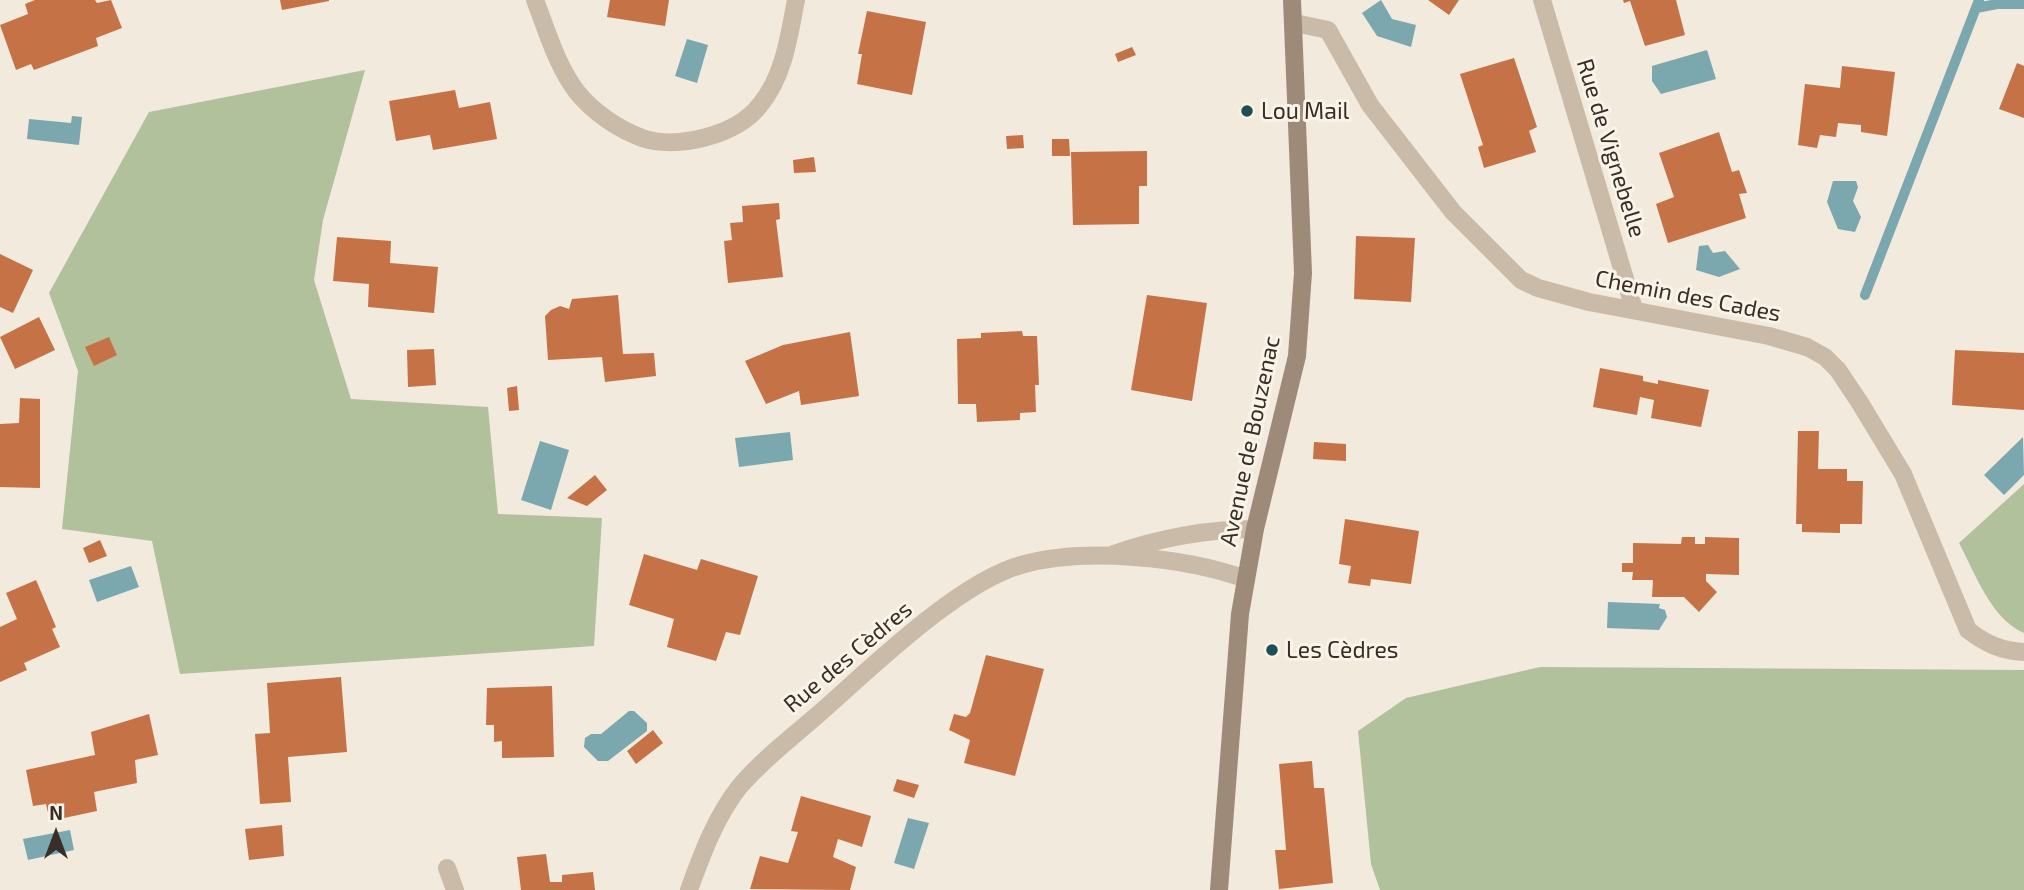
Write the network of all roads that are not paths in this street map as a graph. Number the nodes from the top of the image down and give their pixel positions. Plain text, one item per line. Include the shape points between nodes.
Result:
1 (535, 0) edge
2 (796, 0) edge
3 (1542, 0) edge
4 (1293, 1) edge
5 (1295, 23) junction
6 (1634, 309) junction
7 (1255, 529) junction
8 (1108, 557) junction
9 (1246, 579) junction
10 (2024, 652) edge
11 (447, 868) dead end
12 (455, 890) edge
13 (689, 890) edge
14 (1219, 890) edge

1 - 2 street via 563,71 578,93 620,128 645,139 669,141 720,133 761,105 783,61
3 - 6 street, Rue de Vignebelle
4 - 5 street, Avenue de Bouzenac
5 - 6 street, Chemin des Cades via 1328,30 1378,116 1453,212 1521,280 1555,293
5 - 7 street, Avenue de Bouzenac via 1302,315 1289,397
6 - 10 street, Chemin des Cades via 1769,336 1825,357 1838,370 1903,474 1968,630 1983,642
7 - 8 street, Rue des Cèdres via 1136,546
7 - 9 street, Avenue de Bouzenac
8 - 9 street, Rue des Cèdres via 1193,564
8 - 13 street, Rue des Cèdres via 1053,558 1020,565 983,582 934,616 770,755 740,787 719,818
9 - 14 street, Avenue de Bouzenac via 1237,636
11 - 12 street

